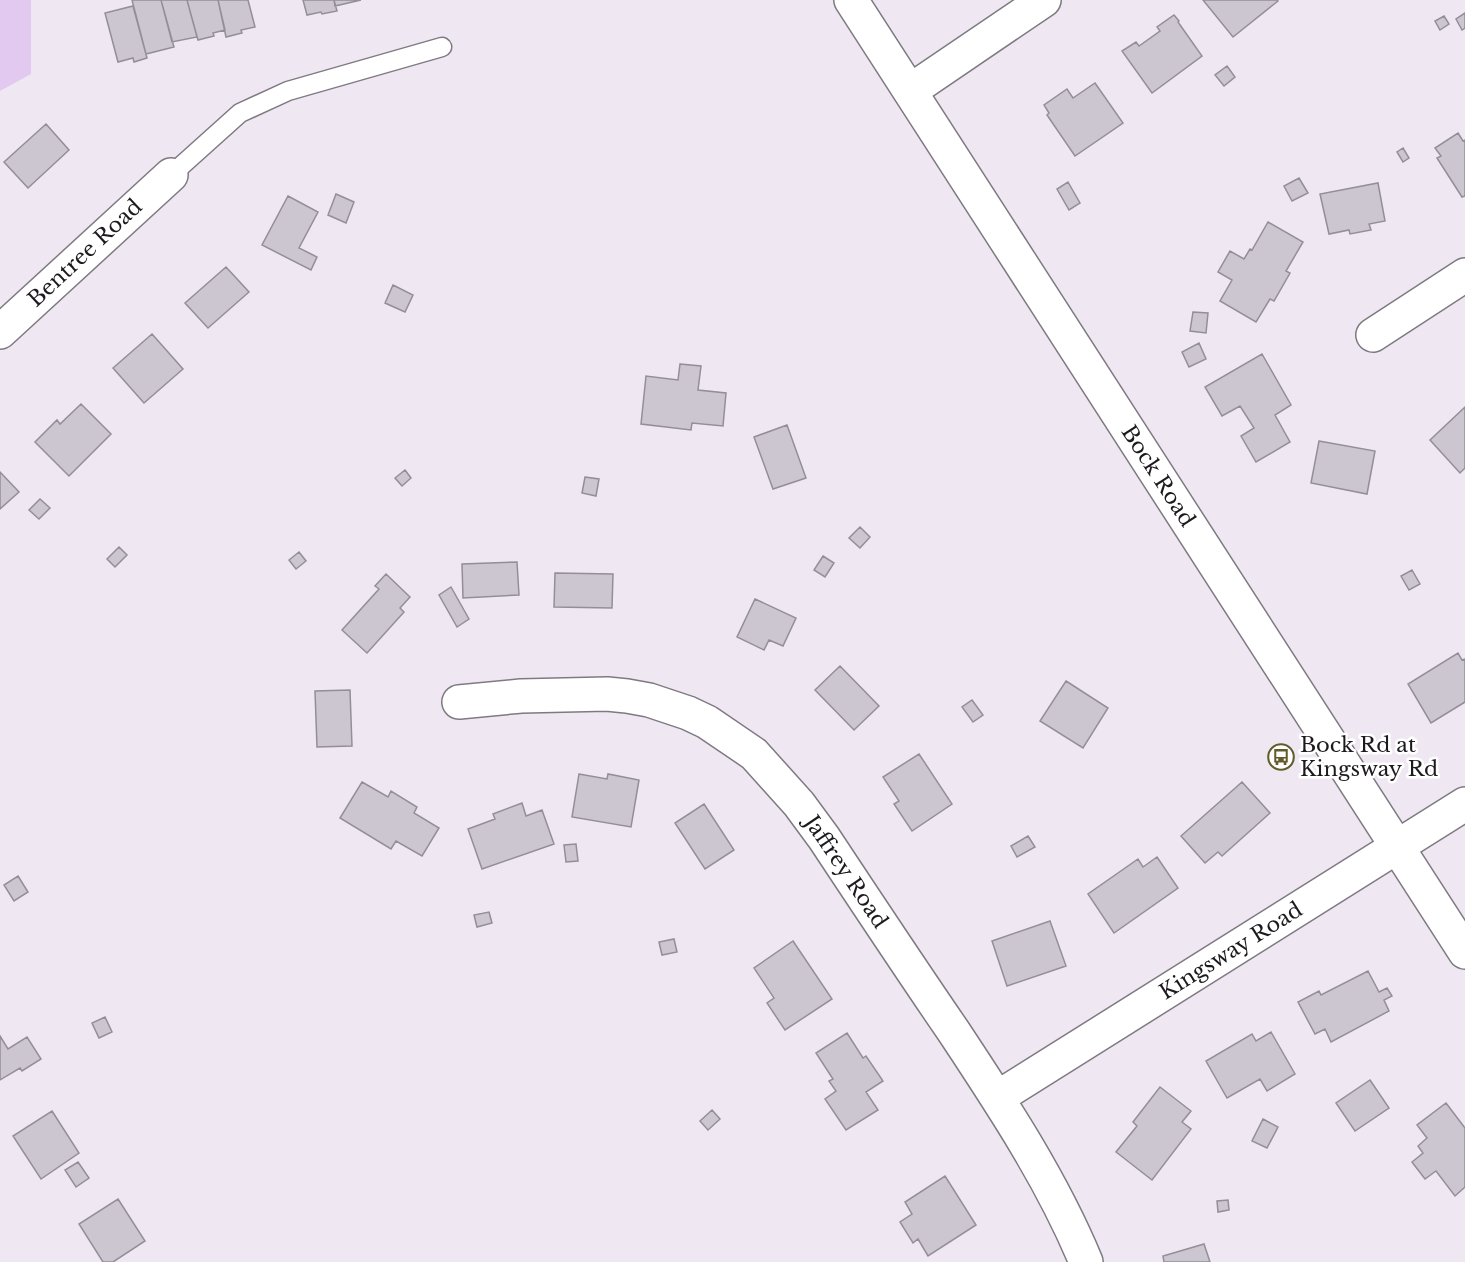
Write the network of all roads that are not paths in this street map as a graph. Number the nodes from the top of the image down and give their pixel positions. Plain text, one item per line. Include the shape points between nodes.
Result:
1 (851, 0) edge
2 (1044, 0) edge
3 (442, 47) dead end
4 (910, 91) junction
5 (171, 175) joint
6 (1465, 275) edge
7 (0, 332) edge
8 (1373, 334) dead end
9 (459, 702) dead end
10 (1465, 804) edge
11 (1397, 847) junction
12 (1465, 952) edge
13 (997, 1098) junction
14 (1086, 1262) edge

1 - 4 street, Bock Road
2 - 4 street
3 - 5 lane via 288,91 240,113
4 - 11 street, Bock Road
5 - 7 street, Bentree Road
6 - 8 street
9 - 13 street, Jaffrey Road via 561,694 627,696 688,713 754,754 824,838
10 - 11 street, Kingsway Road
11 - 12 street, Bock Road
11 - 13 street, Kingsway Road
13 - 14 street, Jaffrey Road via 1045,1177

